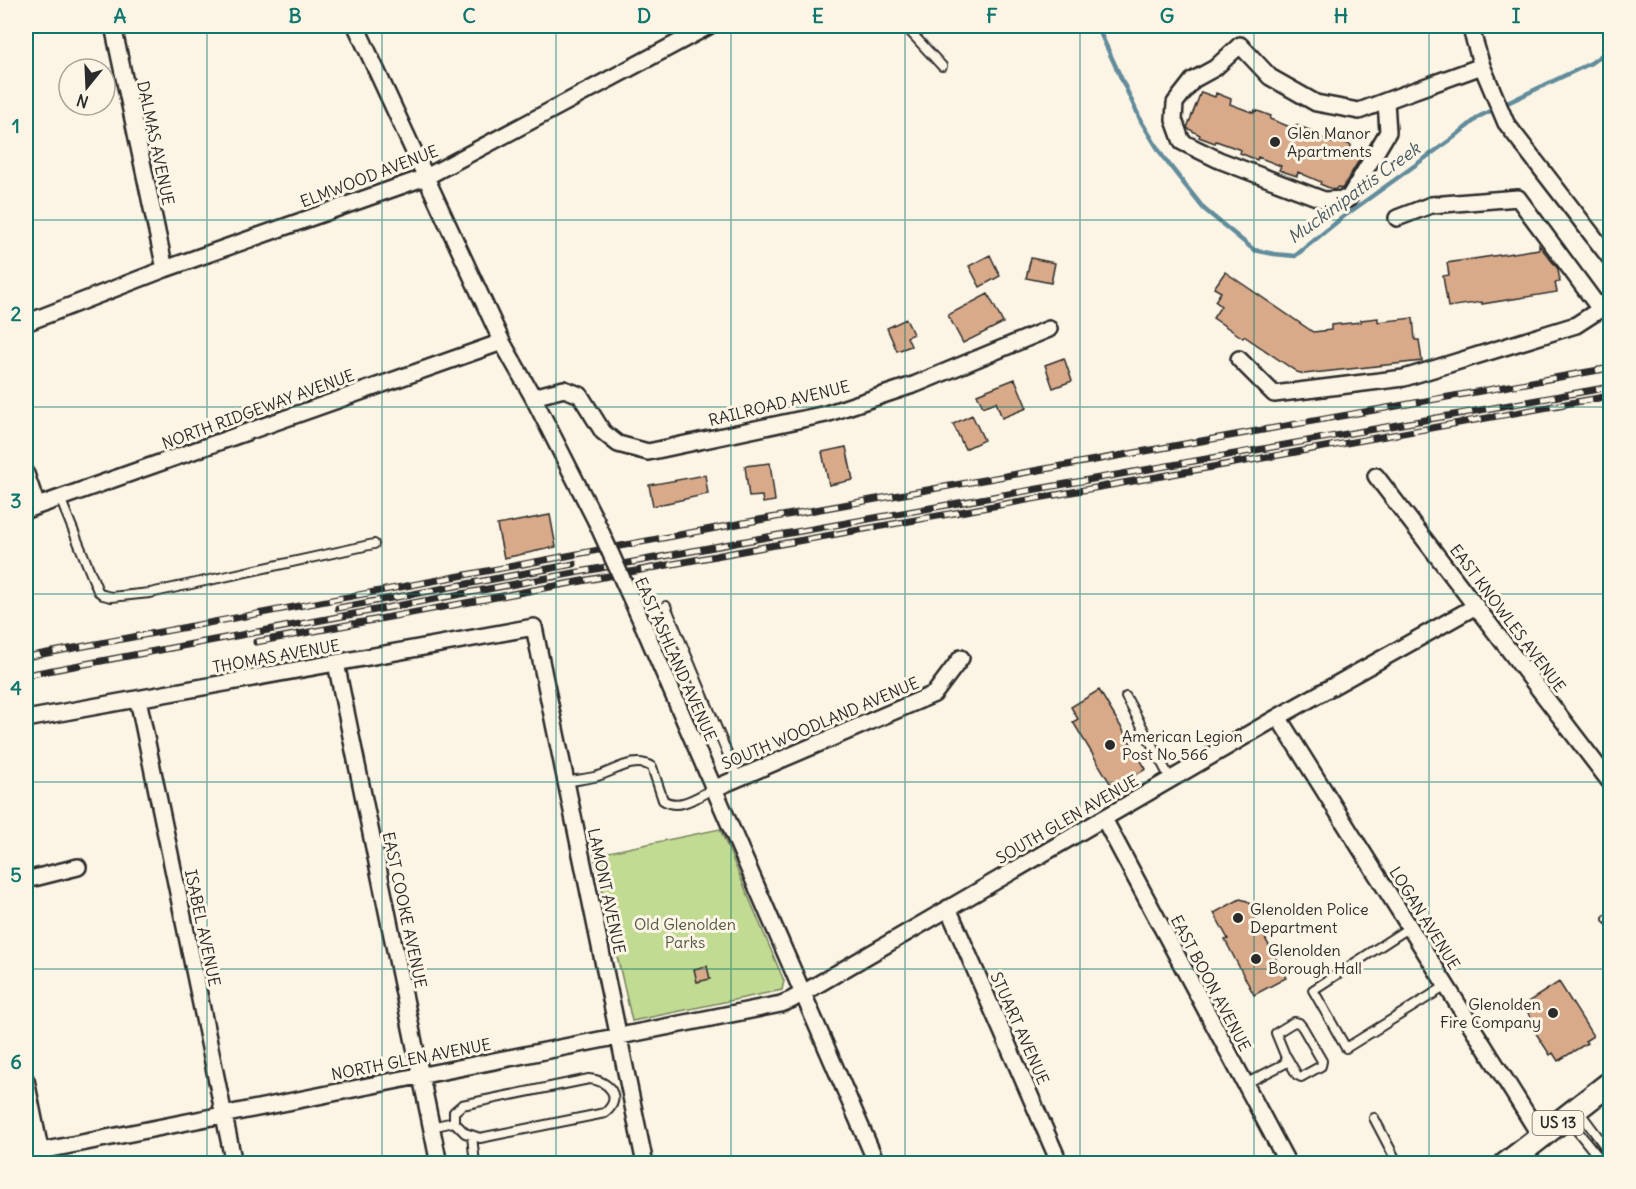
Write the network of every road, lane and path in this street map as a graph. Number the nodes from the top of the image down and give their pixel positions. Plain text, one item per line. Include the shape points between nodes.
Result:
1 (113, 26) edge
2 (356, 26) edge
3 (709, 26) edge
4 (905, 26) edge
5 (1470, 26) edge
6 (942, 66) dead end
7 (1482, 66) junction
8 (1386, 101) junction
9 (426, 177) junction
10 (1397, 218) dead end
11 (1609, 253) edge
12 (165, 268) junction
13 (1606, 306) edge
14 (26, 323) edge
15 (1049, 329) dead end
16 (502, 342) junction
17 (1239, 359) dead end
18 (533, 397) junction
19 (26, 474) edge
20 (1376, 476) dead end
21 (60, 498) junction
22 (31, 508) edge
23 (374, 544) dead end
24 (666, 606) dead end
25 (1476, 606) junction
26 (534, 627) joint
27 (962, 658) dead end
28 (336, 663) junction
29 (1126, 697) dead end
30 (138, 699) junction
31 (1278, 717) junction
32 (26, 719) edge
33 (738, 779) junction
34 (1171, 780) junction
35 (566, 782) junction
36 (1611, 782) edge
37 (713, 789) junction
38 (1104, 819) junction
39 (78, 867) dead end
40 (26, 880) edge
41 (948, 908) junction
42 (1410, 927) junction
43 (1446, 986) junction
44 (802, 994) junction
45 (618, 1036) junction
46 (1286, 1056) junction
47 (421, 1076) junction
48 (26, 1080) edge
49 (1611, 1083) edge
50 (1245, 1084) junction
51 (630, 1093) junction
52 (614, 1096) junction
53 (1572, 1113) junction
54 (224, 1114) junction
55 (1374, 1118) dead end
56 (454, 1122) junction
57 (431, 1127) junction
58 (472, 1136) junction
59 (1541, 1137) junction
60 (1611, 1153) edge
61 (36, 1156) edge
62 (234, 1164) edge
63 (439, 1164) edge
64 (475, 1164) edge
65 (645, 1164) edge
66 (877, 1164) edge
67 (1058, 1164) edge
68 (1288, 1164) edge
69 (1398, 1164) edge
70 (1506, 1164) edge
71 (1604, 1164) edge

1 - 12 street, DALMAS AVENUE
2 - 9 street, EAST ASHLAND AVENUE
3 - 9 street, ELMWOOD AVENUE
4 - 6 lane
5 - 7 street
7 - 8 street
7 - 11 street via 1506,123
8 - 8 street via 1359,111 1316,103 1270,77 1240,45 1215,68 1193,80 1175,103 1174,120 1182,142 1219,160 1324,200 1348,199 1388,132
9 - 12 street, ELMWOOD AVENUE
9 - 16 street, EAST ASHLAND AVENUE
10 - 13 street via 1431,205 1518,198
12 - 14 street, ELMWOOD AVENUE
13 - 17 street via 1576,325 1404,378 1274,394
15 - 18 street, RAILROAD AVENUE via 916,384 826,414 648,452 618,444 603,432 580,394 564,389
16 - 18 street, EAST ASHLAND AVENUE
16 - 21 street, NORTH RIDGEWAY AVENUE
18 - 37 street, EAST ASHLAND AVENUE, bridge via 596,521
19 - 22 street
20 - 25 street, EAST KNOWLES AVENUE
21 - 22 street, NORTH RIDGEWAY AVENUE
21 - 23 lane via 98,591 111,597 150,593
24 - 33 lane
25 - 31 street, SOUTH GLEN AVENUE
25 - 36 street, EAST KNOWLES AVENUE
26 - 28 street, THOMAS AVENUE
26 - 35 street, LAMONT AVENUE
27 - 33 street, SOUTH WOODLAND AVENUE via 934,694
28 - 30 street, THOMAS AVENUE
28 - 47 street, EAST COOKE AVENUE
29 - 34 lane
30 - 32 street, THOMAS AVENUE
30 - 54 street, ISABEL AVENUE
31 - 34 street, SOUTH GLEN AVENUE
31 - 42 street, LOGAN AVENUE
33 - 37 street, SOUTH WOODLAND AVENUE
34 - 38 street, SOUTH GLEN AVENUE
35 - 37 lane via 642,763 652,767 663,800 673,805
35 - 45 street, LAMONT AVENUE
37 - 44 street, EAST ASHLAND AVENUE
38 - 41 street, SOUTH GLEN AVENUE
38 - 50 street, EAST BOON AVENUE
39 - 40 street
41 - 44 street, SOUTH GLEN AVENUE
41 - 67 street, STUART AVENUE
42 - 43 street, LOGAN AVENUE
42 - 43 lane via 1313,990 1346,1048
43 - 59 street, LOGAN AVENUE
44 - 45 street, NORTH GLEN AVENUE via 781,1004
44 - 66 street, EAST ASHLAND AVENUE
45 - 47 street, NORTH GLEN AVENUE
45 - 51 street, LAMONT AVENUE
46 - 46 lane via 1276,1033 1299,1023 1322,1061 1321,1066 1301,1077
46 - 50 lane via 1284,1064
47 - 54 street, NORTH GLEN AVENUE
47 - 57 street, EAST COOKE AVENUE
48 - 61 street
49 - 53 main road, US 13
50 - 68 street, EAST BOON AVENUE
51 - 52 lane
51 - 65 street, LAMONT AVENUE
52 - 56 lane via 606,1084 589,1079 462,1105 454,1112
52 - 58 lane via 610,1108 598,1115 480,1138
53 - 59 main road, US 13
53 - 60 lane
53 - 71 lane
54 - 61 street, NORTH GLEN AVENUE
54 - 62 street, ISABEL AVENUE
55 - 69 lane
56 - 57 lane
56 - 58 lane
57 - 63 street, EAST COOKE AVENUE
58 - 64 lane
59 - 70 main road, US 13

